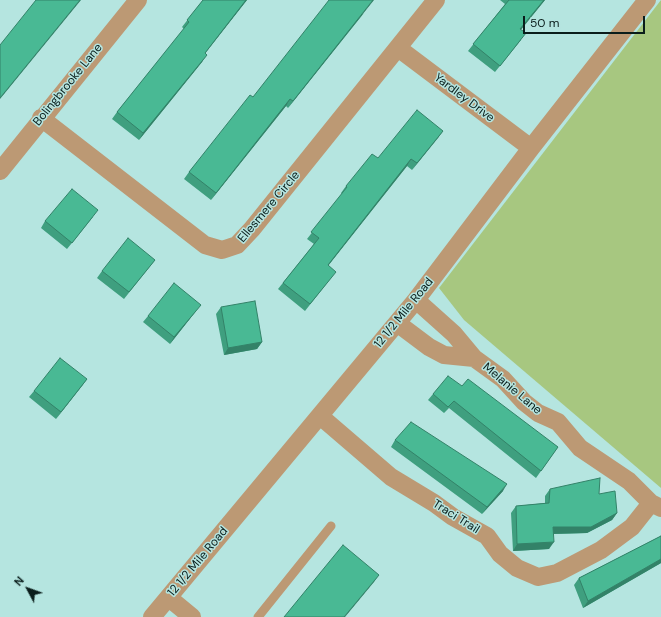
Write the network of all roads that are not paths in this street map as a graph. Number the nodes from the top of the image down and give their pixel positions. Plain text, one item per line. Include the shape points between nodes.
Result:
1 (138, 0) edge
2 (436, 0) edge
3 (647, 0) edge
4 (398, 48) junction
5 (41, 118) junction
6 (531, 148) junction
7 (0, 171) edge
8 (416, 300) junction
9 (397, 323) junction
10 (474, 358) junction
11 (320, 416) junction
12 (656, 505) edge
13 (331, 526) dead end
14 (168, 598) junction
15 (152, 617) edge
16 (192, 617) edge
17 (258, 617) edge

1 - 5 street, Bolingbrooke Lane
2 - 4 street, Ellesmere Circle
3 - 6 street, 12 1/2 Mile Road
4 - 5 street, Ellesmere Circle via 252,229 237,245 222,250 205,246
4 - 6 street, Yardley Drive
5 - 7 street, Bolingbrooke Lane
6 - 8 street, 12 1/2 Mile Road
8 - 9 street, 12 1/2 Mile Road
8 - 10 street, Melanie Lane via 454,334
9 - 10 street, Melanie Lane via 444,355
9 - 11 street, 12 1/2 Mile Road
10 - 12 street, Melanie Lane via 503,379 538,413 558,422 580,448 629,481
11 - 12 street, Traci Trail via 391,477 487,536 500,554 517,568 538,577 556,573 601,550
11 - 14 street, 12 1/2 Mile Road
13 - 17 lane
14 - 15 street, 12 1/2 Mile Road
14 - 16 street

